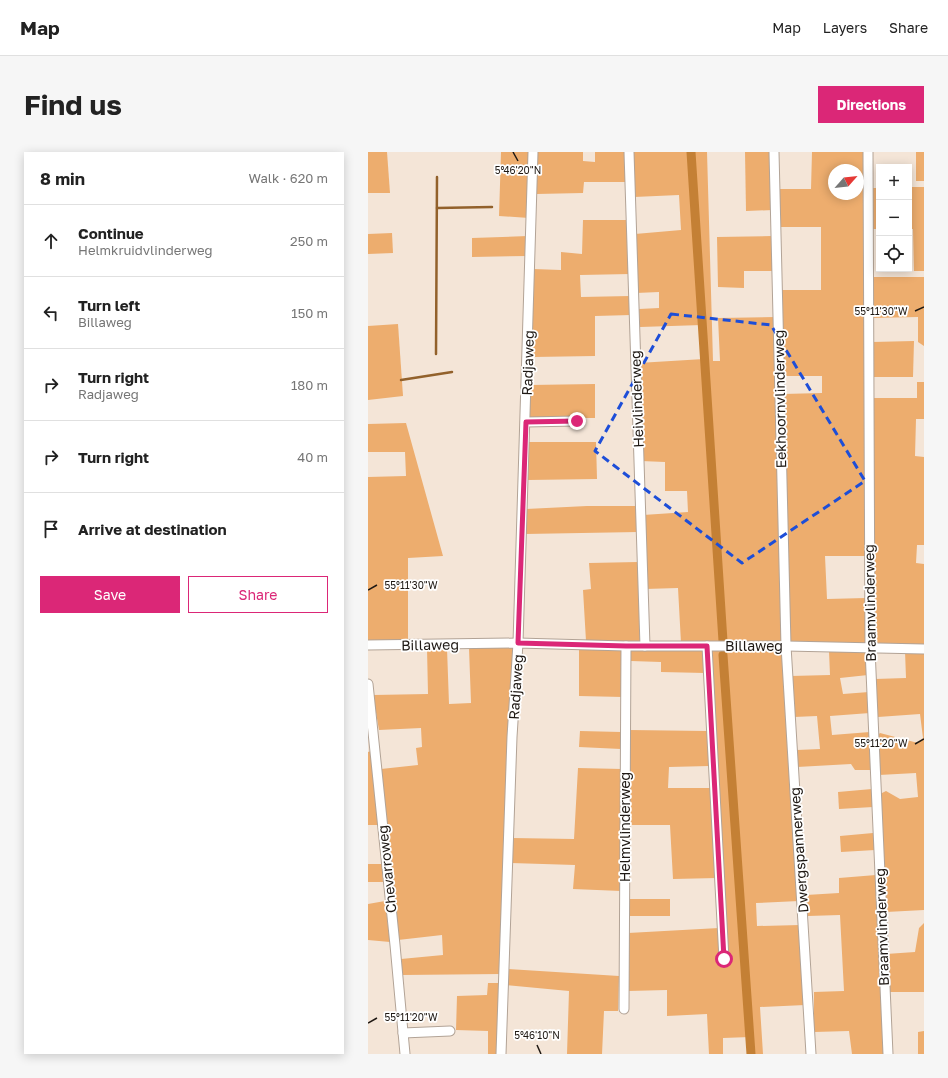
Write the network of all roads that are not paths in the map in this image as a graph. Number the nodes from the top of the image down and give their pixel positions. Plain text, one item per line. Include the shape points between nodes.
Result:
1 (533, 152) edge
2 (629, 152) edge
3 (774, 152) edge
4 (868, 152) edge
5 (577, 421) dead end
6 (526, 422) junction
7 (518, 643) junction
8 (368, 645) edge
9 (626, 646) junction
10 (644, 646) junction
11 (707, 646) junction
12 (786, 646) junction
13 (870, 649) junction
14 (924, 649) edge
15 (368, 684) edge
16 (724, 959) dead end
17 (624, 1009) dead end
18 (450, 1031) dead end
19 (403, 1033) junction
20 (405, 1054) edge
21 (501, 1054) edge
22 (811, 1054) edge
23 (888, 1054) edge

1 - 6 street, Radjaweg
2 - 10 street, Heivlinderweg
3 - 12 street, Eekhoornvlinderweg
4 - 13 street, Braamvlinderweg
5 - 6 street
6 - 7 street, Radjaweg
7 - 8 street, Billaweg
7 - 9 street, Billaweg
7 - 21 street, Radjaweg via 512,737
9 - 10 street, Billaweg
9 - 17 street, Helmvlinderweg
10 - 11 street, Billaweg
11 - 12 street, Billaweg
11 - 16 street
12 - 13 street, Billaweg
12 - 22 street, Dwergspannerweg
13 - 14 street, Billaweg
13 - 23 street, Braamvlinderweg
15 - 19 street, Chevarroweg
18 - 19 street
19 - 20 street, Chevarroweg

